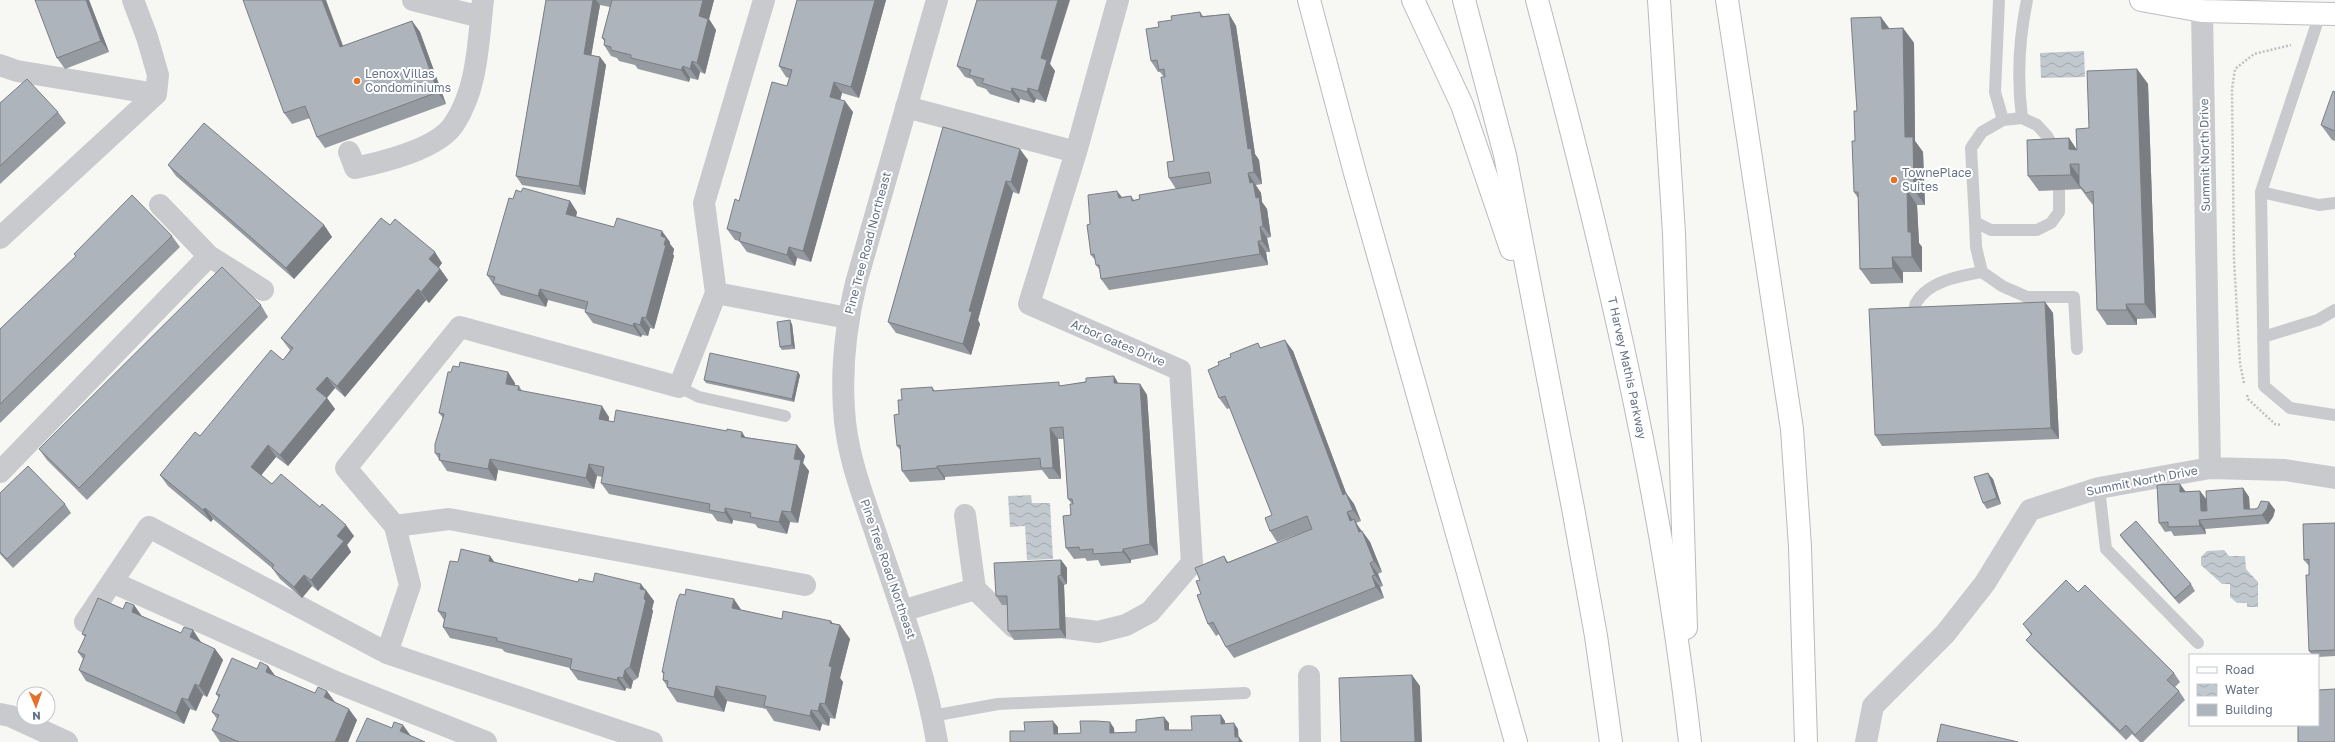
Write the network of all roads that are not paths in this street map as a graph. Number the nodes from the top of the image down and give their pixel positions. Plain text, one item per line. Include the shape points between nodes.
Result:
1 (133, 0) edge
2 (413, 0) edge
3 (764, 0) edge
4 (937, 0) edge
5 (1118, 0) edge
6 (1309, 0) edge
7 (1413, 0) edge
8 (1464, 0) edge
9 (1537, 0) edge
10 (1659, 0) edge
11 (1999, 0) edge
12 (2027, 0) edge
13 (2141, 0) edge
14 (1729, 1) edge
15 (482, 8) edge
16 (2202, 10) junction
17 (2328, 14) edge
18 (0, 65) edge
19 (156, 94) junction
20 (906, 107) junction
21 (2022, 118) junction
22 (2003, 120) junction
23 (349, 152) dead end
24 (1076, 152) junction
25 (2058, 154) edge
26 (2059, 191) edge
27 (2261, 192) junction
28 (2335, 202) edge
29 (160, 205) dead end
30 (1975, 222) junction
31 (0, 238) edge
32 (210, 256) junction
33 (1982, 272) junction
34 (263, 290) dead end
35 (716, 293) junction
36 (2335, 310) edge
37 (848, 318) junction
38 (1913, 319) edge
39 (1539, 332) junction
40 (2263, 337) junction
41 (2077, 349) dead end
42 (679, 387) junction
43 (2335, 415) edge
44 (785, 416) dead end
45 (2210, 468) junction
46 (0, 472) edge
47 (2335, 478) edge
48 (2099, 488) junction
49 (965, 515) dead end
50 (395, 526) junction
51 (112, 582) junction
52 (805, 585) dead end
53 (975, 589) junction
54 (902, 610) junction
55 (85, 622) dead end
56 (1014, 627) edge
57 (1066, 628) dead end
58 (2198, 643) dead end
59 (387, 653) junction
60 (1309, 676) dead end
61 (1245, 693) dead end
62 (0, 714) edge
63 (932, 716) junction
64 (1689, 734) edge
65 (649, 741) edge
66 (66, 742) edge
67 (486, 742) edge
68 (937, 742) edge
69 (1310, 742) edge
70 (1516, 742) edge
71 (1610, 742) edge
72 (1806, 742) edge
73 (1866, 742) edge

1 - 19 street via 158,75
2 - 15 street
3 - 35 street via 704,203
4 - 20 street, Pine Tree Road Northeast
5 - 24 street, Arbor Gates Drive
6 - 70 main road via 1355,173
7 - 39 main road via 1464,112
8 - 39 main road via 1505,154
9 - 64 main road, T Harvey Mathis Parkway via 1570,123 1626,363 1661,544
10 - 64 main road via 1674,233
11 - 22 lane via 1995,92
12 - 21 lane via 2021,27 2018,89
13 - 16 main road
14 - 72 main road via 1792,429 1800,547
15 - 23 street via 472,84 454,125 440,138 381,163 355,168
16 - 17 main road
16 - 45 street, Summit North Drive
17 - 27 lane
18 - 19 street
19 - 31 street
20 - 24 street
20 - 37 street, Pine Tree Road Northeast
21 - 22 lane
21 - 25 lane via 2037,126
22 - 30 lane via 1982,132 1972,148
24 - 57 street, Arbor Gates Drive via 1029,304 1180,370 1192,563 1150,612 1126,625 1098,632
26 - 30 lane via 2059,212 2051,223 2037,230 1992,230
27 - 28 lane via 2319,205
27 - 40 lane
29 - 32 street
30 - 33 lane via 1976,246
32 - 34 street
32 - 46 street
33 - 38 lane via 1959,276 1935,285 1916,304
33 - 41 lane via 2002,286 2027,297 2074,297
35 - 37 street
35 - 42 street
36 - 40 lane via 2318,320
37 - 54 street, Pine Tree Road Northeast via 843,355 844,410 852,464
39 - 71 main road via 1595,628
40 - 43 lane via 2264,386 2290,408
42 - 44 lane via 699,397
42 - 50 street via 460,327 346,468
45 - 47 street, Summit North Drive via 2285,470
45 - 48 street, Summit North Drive
48 - 58 lane via 2106,550
48 - 73 street, Summit North Drive via 2030,510 1985,583 1945,634 1873,706
49 - 53 street
50 - 52 street via 449,519
50 - 59 street via 410,586
51 - 55 street
51 - 59 street via 149,527
51 - 67 street via 338,683
53 - 54 street
53 - 56 street
54 - 63 street, Pine Tree Road Northeast via 921,667
59 - 65 street
60 - 69 street
61 - 63 lane via 998,704
62 - 66 street via 10,716
63 - 68 street, Pine Tree Road Northeast

